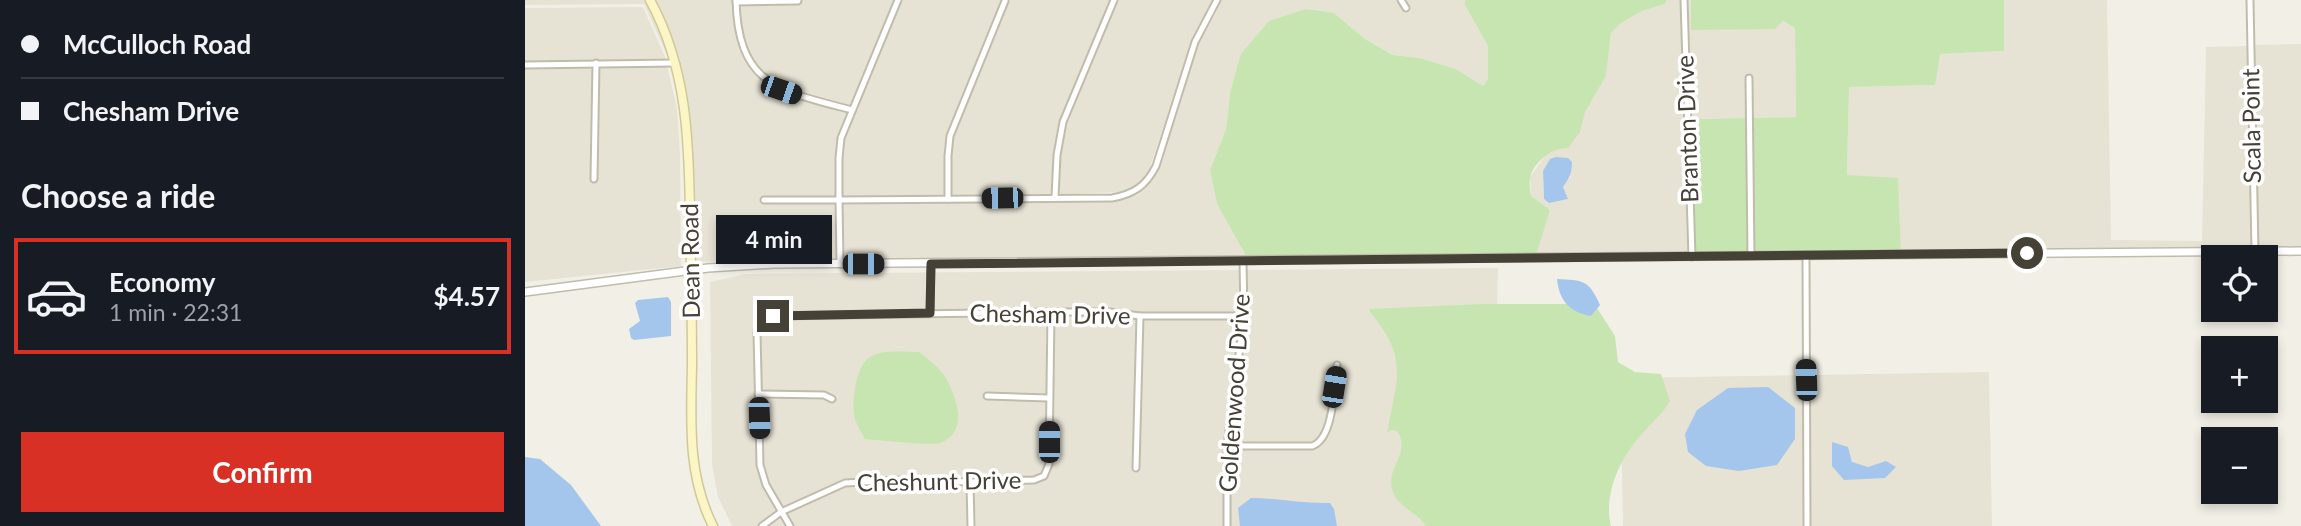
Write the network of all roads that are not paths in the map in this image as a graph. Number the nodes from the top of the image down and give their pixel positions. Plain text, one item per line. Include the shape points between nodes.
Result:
1 (650, 0) edge
2 (898, 0) edge
3 (1114, 0) edge
4 (1217, 0) edge
5 (1401, 0) edge
6 (1684, 0) edge
7 (736, 1) edge
8 (798, 1) edge
9 (1005, 1) edge
10 (2250, 1) edge
11 (1406, 8) dead end
12 (596, 63) junction
13 (676, 63) junction
14 (525, 65) edge
15 (1749, 78) dead end
16 (852, 110) junction
17 (594, 179) dead end
18 (1055, 197) junction
19 (764, 200) dead end
20 (839, 200) junction
21 (948, 200) junction
22 (2255, 245) edge
23 (2201, 251) edge
24 (2278, 251) edge
25 (2301, 251) edge
26 (1806, 255) junction
27 (1751, 256) junction
28 (1692, 257) junction
29 (1243, 260) junction
30 (840, 264) junction
31 (931, 264) junction
32 (691, 271) junction
33 (525, 292) edge
34 (1051, 312) junction
35 (930, 313) junction
36 (1140, 316) junction
37 (1244, 316) junction
38 (1337, 365) dead end
39 (758, 394) junction
40 (986, 396) dead end
41 (1048, 398) junction
42 (832, 399) dead end
43 (1227, 446) junction
44 (1136, 468) dead end
45 (970, 482) junction
46 (781, 512) junction
47 (713, 526) edge
48 (762, 526) edge
49 (790, 526) edge
50 (971, 526) edge
51 (1227, 526) edge
52 (1807, 526) edge

1 - 13 main road, Dean Road
2 - 16 street
3 - 18 street via 1063,122
4 - 18 street via 1195,43 1150,179 1125,196
5 - 11 street
6 - 28 street, Branton Drive
7 - 8 street
7 - 16 street via 745,54 764,79 781,90
9 - 21 street via 950,136
10 - 22 street, Scala Point
12 - 13 street
12 - 14 street
12 - 17 street
13 - 32 main road, Dean Road via 687,123
15 - 27 street
16 - 20 street via 841,138
18 - 21 street
19 - 20 street
20 - 21 street
20 - 30 street
23 - 26 street
24 - 25 street
26 - 27 street
26 - 52 street
27 - 28 street
28 - 29 street
29 - 31 street
29 - 37 street, Goldenwood Drive
30 - 31 street
30 - 32 street
31 - 35 street
32 - 33 street
32 - 47 main road, Dean Road via 692,452 698,486
34 - 35 street, Chesham Drive
34 - 36 street, Chesham Drive
34 - 41 street, Cheshunt Drive
35 - 39 street, Chesham Drive via 763,318 757,332
36 - 37 street, Chesham Drive
36 - 44 street
37 - 43 street, Goldenwood Drive
38 - 43 street via 1328,431 1319,444
39 - 42 street
39 - 46 street, Chesham Drive via 760,465
40 - 41 street
41 - 45 street, Cheshunt Drive via 1049,464 1044,476
43 - 51 street, Goldenwood Drive
45 - 46 street, Cheshunt Drive via 845,483
45 - 50 street
46 - 48 street, Cheshunt Drive
46 - 49 street, Chesham Drive

